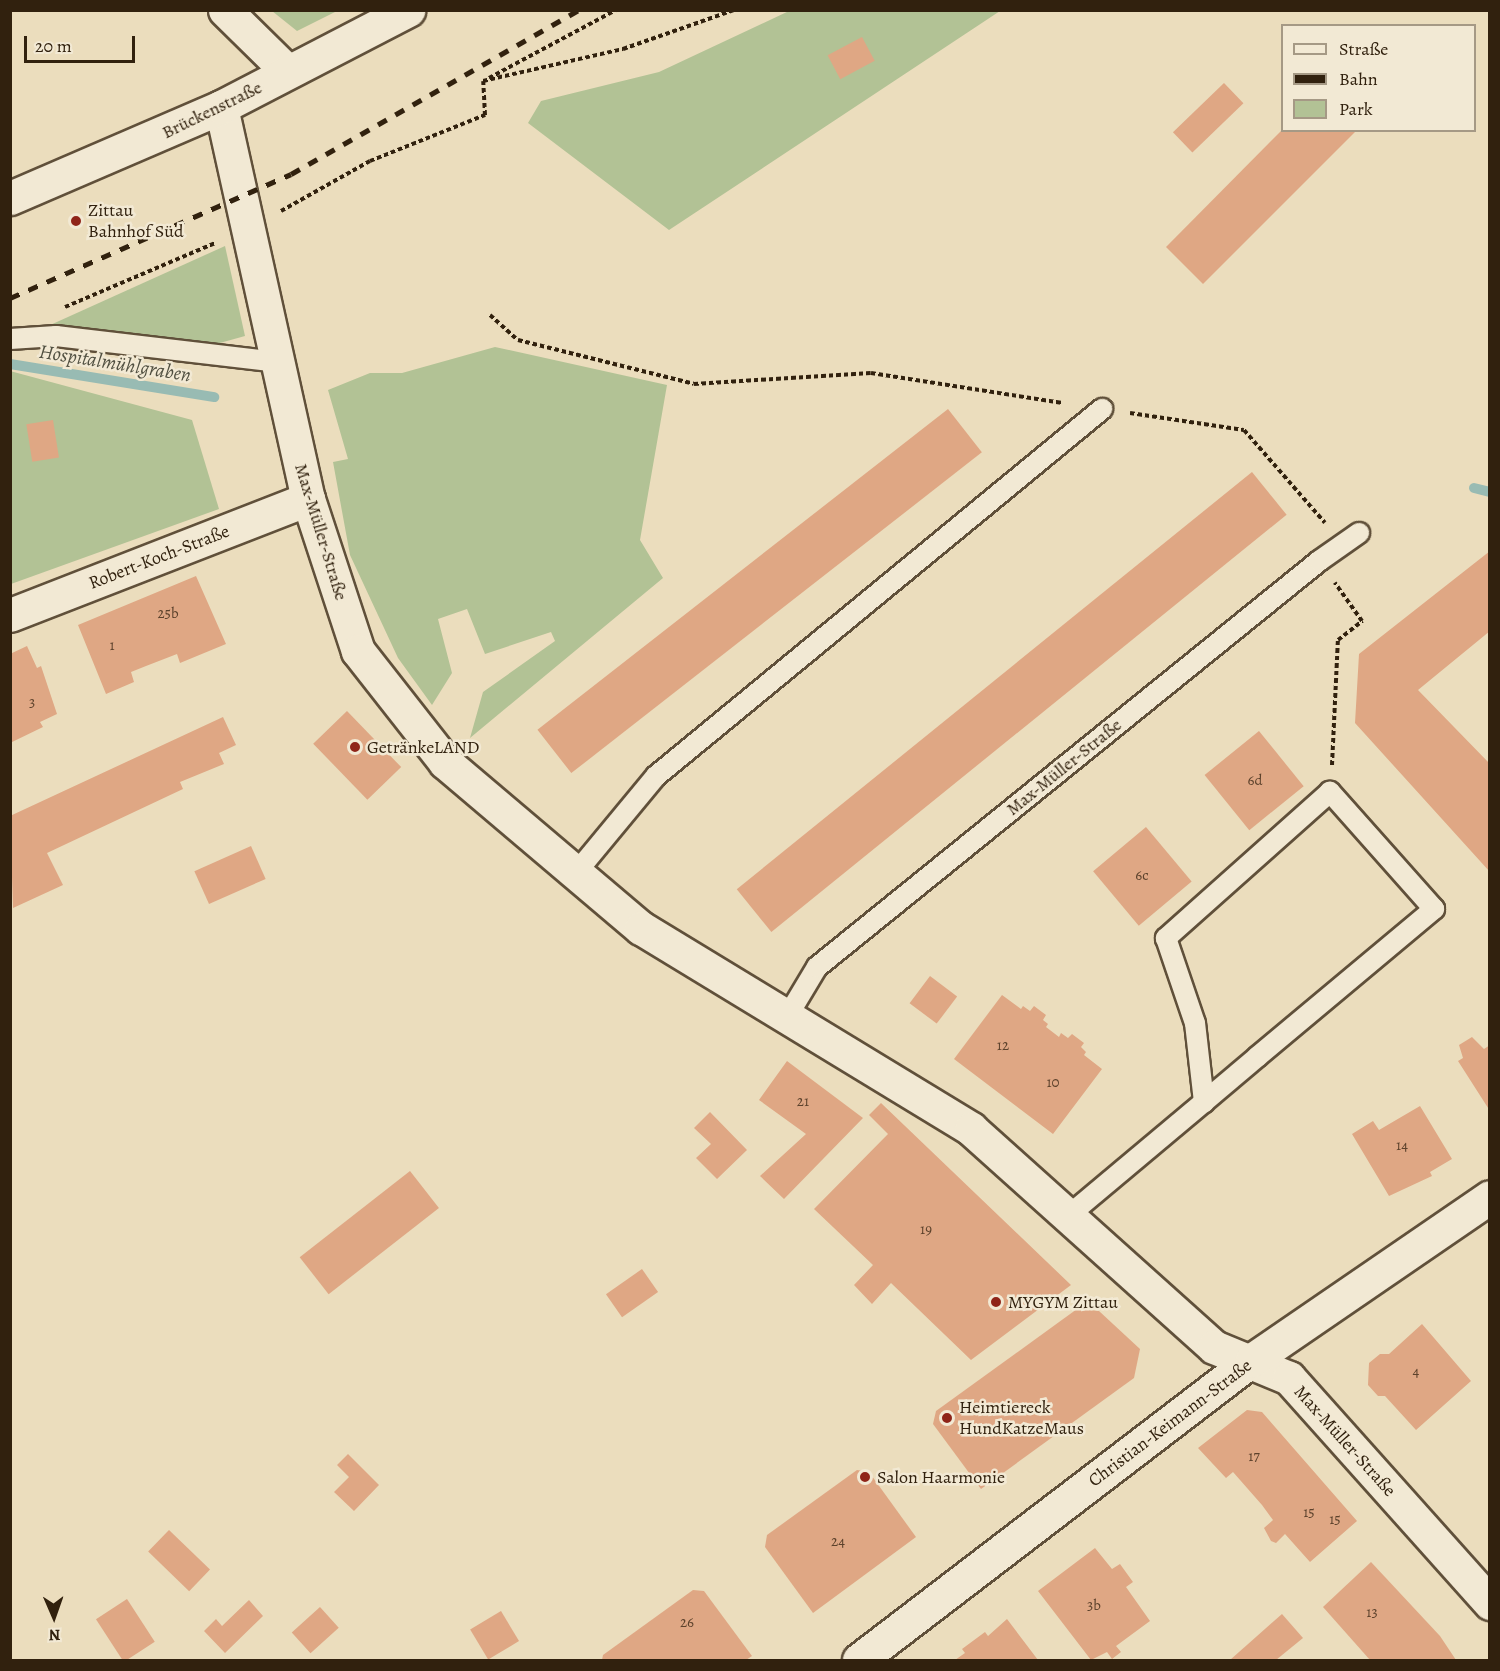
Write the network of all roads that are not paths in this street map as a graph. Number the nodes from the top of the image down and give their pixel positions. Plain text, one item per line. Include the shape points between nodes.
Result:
1 (225, 10) edge
2 (408, 10) edge
3 (288, 72) junction
4 (221, 107) junction
5 (10, 198) edge
6 (10, 339) edge
7 (276, 362) junction
8 (1102, 409) road end
9 (308, 499) junction
10 (1359, 533) dead end
11 (10, 615) edge
12 (575, 874) junction
13 (787, 1017) junction
14 (1204, 1102) junction
15 (1490, 1197) edge
16 (1068, 1216) junction
17 (1252, 1360) junction
18 (1490, 1603) edge
19 (859, 1660) edge

1 - 3 street
2 - 3 street, Brückenstraße
3 - 4 street, Brückenstraße
4 - 5 street, Brückenstraße
4 - 7 street, Max-Müller-Straße
6 - 7 lane via 56,336
7 - 9 street, Max-Müller-Straße
8 - 12 lane via 656,776
9 - 11 street, Robert-Koch-Straße
9 - 12 street, Max-Müller-Straße via 358,651 445,762
10 - 13 lane, Max-Müller-Straße via 1319,561 817,967
12 - 13 street, Max-Müller-Straße via 641,928
13 - 16 street, Max-Müller-Straße via 971,1129
14 - 14 lane via 1434,909 1330,792 1166,938 1195,1023
14 - 16 lane
15 - 17 street, Christian-Keimann-Straße
16 - 17 street, Max-Müller-Straße via 1214,1347
17 - 18 street, Max-Müller-Straße via 1289,1378
17 - 19 street, Christian-Keimann-Straße

